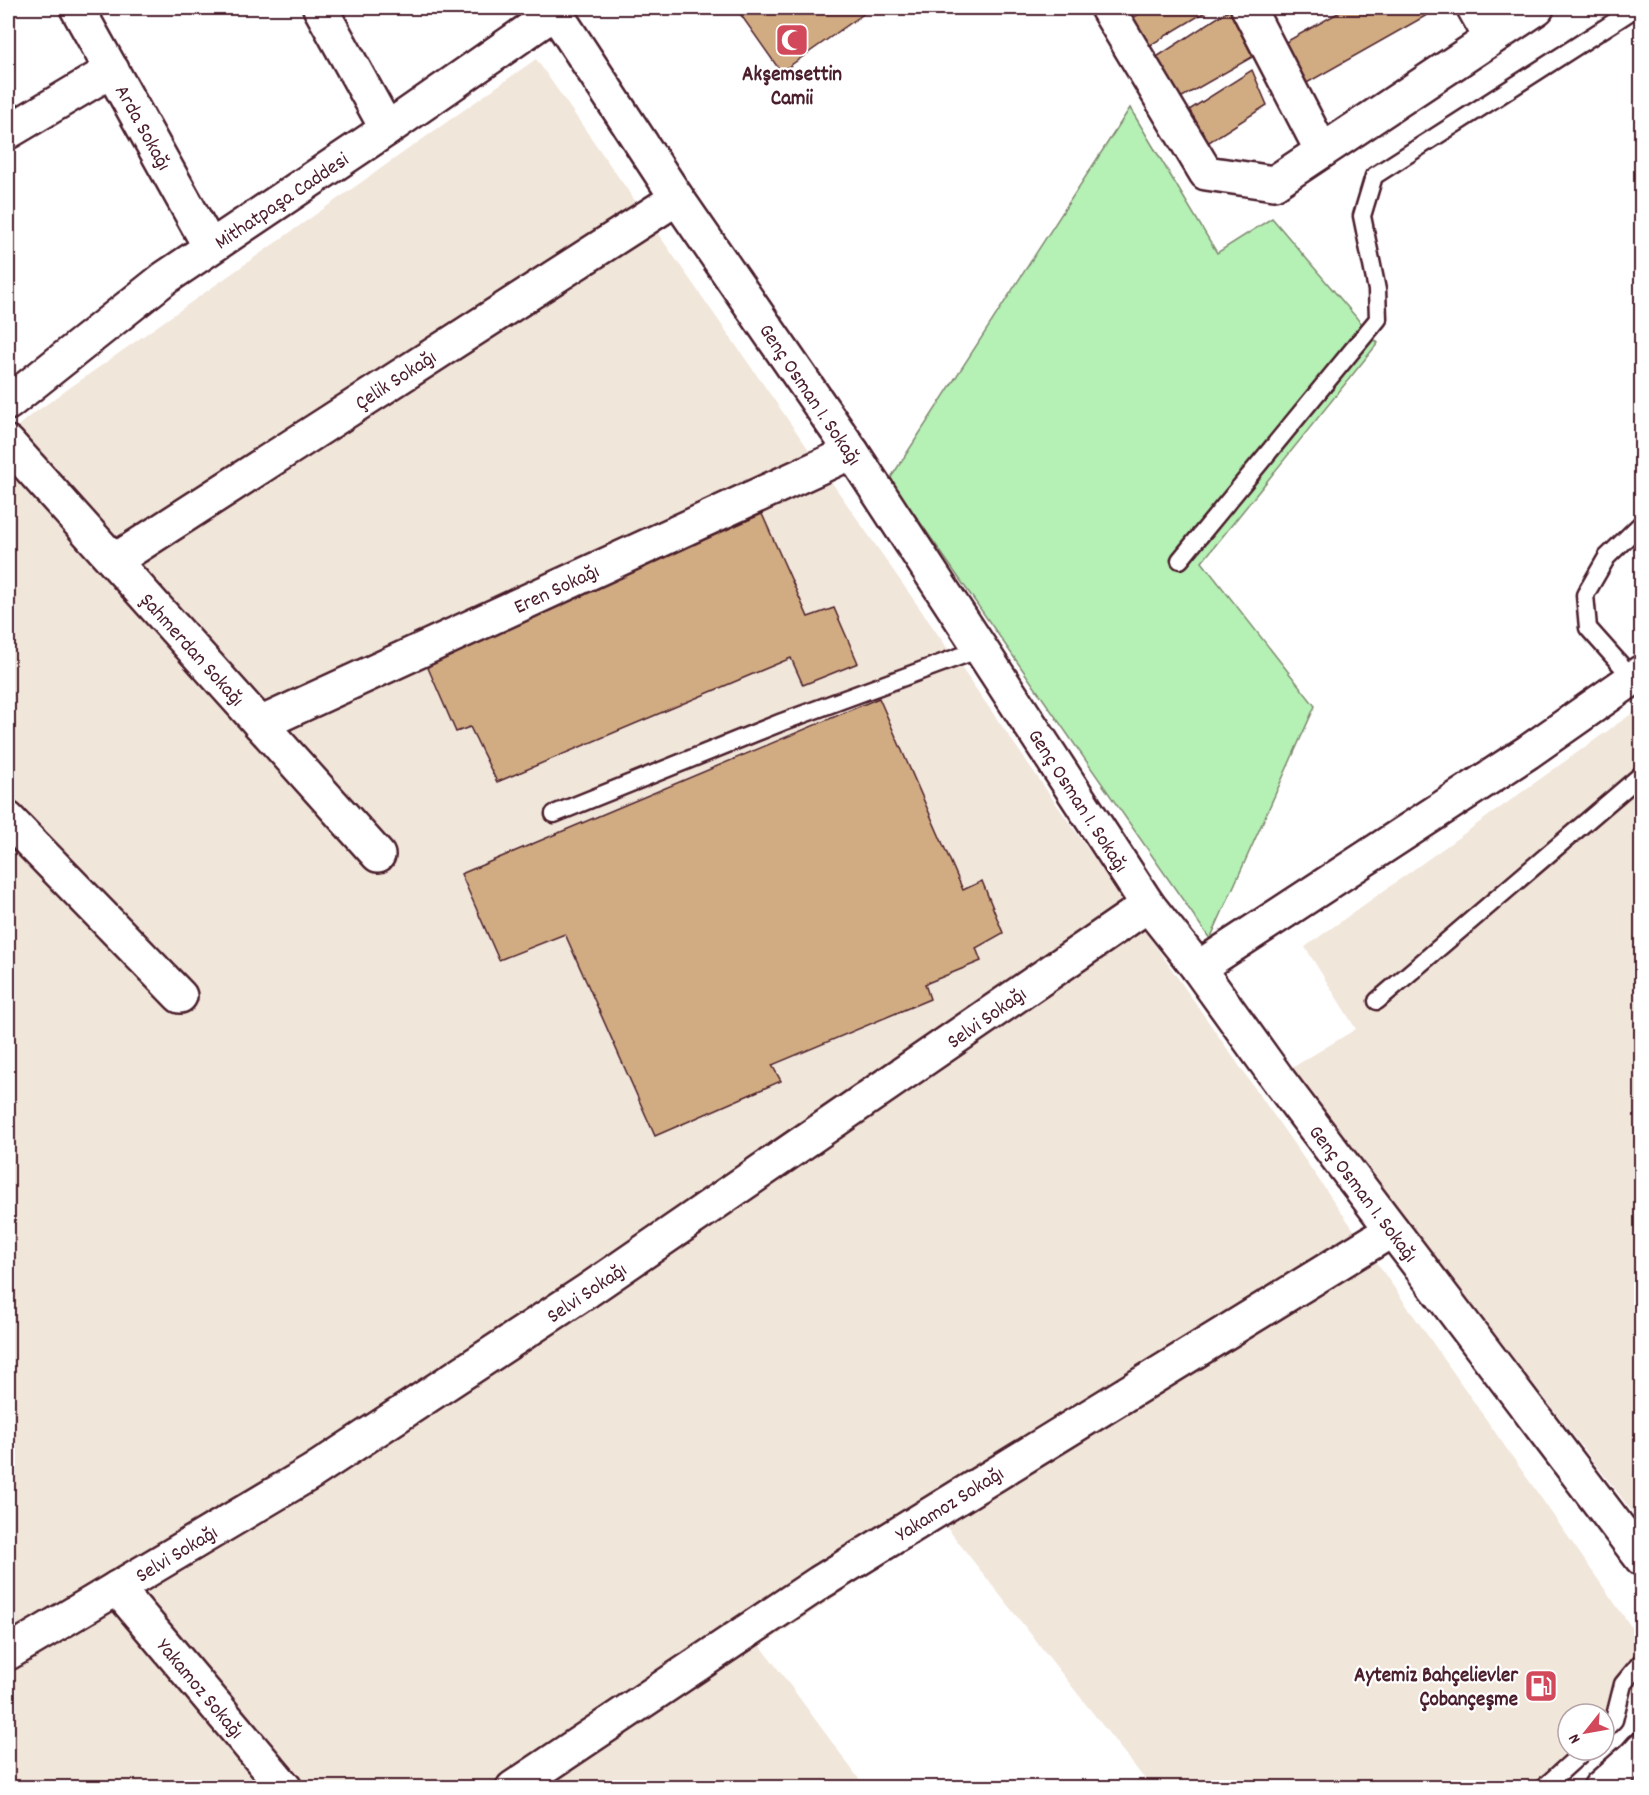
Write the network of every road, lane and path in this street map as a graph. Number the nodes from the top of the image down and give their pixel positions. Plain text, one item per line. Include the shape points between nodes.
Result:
1 (77, 8) edge
2 (320, 8) edge
3 (1107, 8) edge
4 (1248, 8) edge
5 (1474, 8) edge
6 (1537, 8) edge
7 (1636, 8) edge
8 (544, 13) edge
9 (1491, 38) junction
10 (112, 70) junction
11 (387, 129) junction
12 (8, 132) edge
13 (1322, 151) junction
14 (677, 198) junction
15 (210, 247) junction
16 (8, 403) edge
17 (8, 443) edge
18 (852, 452) junction
19 (1641, 523) edge
20 (1180, 560) dead end
21 (114, 561) junction
22 (980, 649) junction
23 (1639, 679) edge
24 (260, 724) junction
25 (1641, 774) edge
26 (554, 814) dead end
27 (8, 819) edge
28 (378, 855) dead end
29 (1148, 905) junction
30 (1198, 968) junction
31 (180, 996) dead end
32 (1377, 1001) dead end
33 (1392, 1230) junction
34 (1641, 1559) edge
35 (117, 1588) junction
36 (8, 1653) edge
37 (1641, 1662) edge
38 (1616, 1712) edge
39 (1641, 1749) edge
40 (1572, 1762) edge
41 (285, 1788) edge
42 (513, 1788) edge
43 (1543, 1788) edge
44 (1600, 1788) edge

1 - 10 street, Arda Sokağı
2 - 11 street
3 - 13 street via 1206,173 1274,183
4 - 13 street
5 - 9 street
6 - 9 street
7 - 20 lane via 1374,176 1362,216 1377,290 1378,319
8 - 11 street, Mithatpaşa Caddesi
8 - 14 street, Genç Osman 1. Sokağı
9 - 13 street
10 - 12 street
10 - 15 street, Arda Sokağı
11 - 15 street, Mithatpaşa Caddesi
14 - 18 street, Genç Osman 1. Sokağı
14 - 21 street, Çelik Sokağı
15 - 16 street, Mithatpaşa Caddesi
17 - 21 street, Şahmerdan Sokağı
18 - 22 street, Genç Osman 1. Sokağı
18 - 24 street, Eren Sokağı
19 - 23 lane via 1607,557 1585,595 1588,628
21 - 24 street, Şahmerdan Sokağı
22 - 26 lane via 782,722
22 - 29 street, Genç Osman 1. Sokağı
23 - 30 street
24 - 28 street, Şahmerdan Sokağı
25 - 32 lane
27 - 31 street
29 - 30 street, Genç Osman 1. Sokağı
29 - 35 street, Selvi Sokağı via 587,1291 312,1472
30 - 33 street, Genç Osman 1. Sokağı
33 - 34 street, Genç Osman 1. Sokağı
33 - 42 street, Yakamoz Sokağı via 819,1583
35 - 36 street, Selvi Sokağı
35 - 41 street, Yakamoz Sokağı
37 - 38 lane via 1623,1684
39 - 44 street
40 - 43 lane

